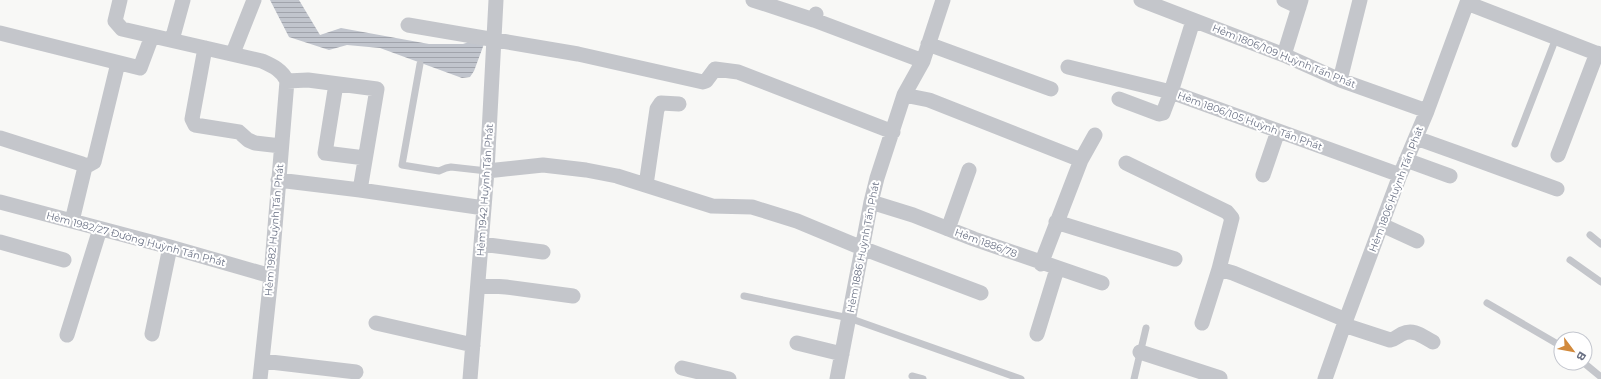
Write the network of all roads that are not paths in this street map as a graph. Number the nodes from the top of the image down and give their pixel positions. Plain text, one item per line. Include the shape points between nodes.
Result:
1 (120, 0) edge
2 (183, 0) edge
3 (254, 0) edge
4 (496, 0) edge
5 (753, 0) edge
6 (943, 0) edge
7 (1141, 0) edge
8 (1284, 0) edge
9 (1360, 0) edge
10 (1467, 1) edge
11 (1300, 4) edge
12 (1193, 21) junction
13 (408, 25) dead end
14 (0, 34) edge
15 (152, 36) junction
16 (1556, 38) junction
17 (494, 39) junction
18 (172, 40) junction
19 (928, 44) junction
20 (205, 48) junction
21 (233, 54) junction
22 (1599, 54) edge
23 (1284, 55) junction
24 (923, 61) junction
25 (118, 63) junction
26 (420, 64) dead end
27 (1068, 67) dead end
28 (1340, 80) junction
29 (287, 81) junction
30 (336, 84) junction
31 (1051, 89) dead end
32 (1171, 92) junction
33 (904, 95) junction
34 (1119, 99) dead end
35 (679, 104) dead end
36 (1427, 110) junction
37 (1278, 131) junction
38 (892, 132) junction
39 (1095, 135) dead end
40 (0, 138) edge
41 (1416, 138) junction
42 (1515, 144) dead end
43 (281, 146) junction
44 (1558, 155) dead end
45 (365, 158) junction
46 (1081, 160) junction
47 (1406, 160) junction
48 (1126, 163) dead end
49 (85, 167) junction
50 (970, 170) dead end
51 (487, 171) junction
52 (1400, 175) junction
53 (1263, 176) dead end
54 (1450, 176) dead end
55 (278, 180) junction
56 (646, 184) junction
57 (1557, 189) dead end
58 (360, 190) junction
59 (0, 202) edge
60 (871, 202) junction
61 (484, 208) junction
62 (72, 221) junction
63 (1056, 222) junction
64 (1382, 225) junction
65 (100, 229) junction
66 (948, 229) junction
67 (1590, 235) dead end
68 (1417, 241) dead end
69 (0, 242) edge
70 (481, 244) junction
71 (1601, 244) edge
72 (170, 246) junction
73 (862, 248) junction
74 (542, 252) dead end
75 (1175, 259) dead end
76 (64, 260) dead end
77 (1570, 260) dead end
78 (1041, 264) junction
79 (1057, 269) junction
80 (1219, 269) junction
81 (271, 276) junction
82 (1601, 282) edge
83 (1102, 283) dead end
84 (478, 285) junction
85 (981, 293) dead end
86 (573, 296) dead end
87 (744, 296) dead end
88 (1487, 303) dead end
89 (849, 318) junction
90 (376, 323) dead end
91 (1202, 323) dead end
92 (1345, 323) junction
93 (1146, 328) dead end
94 (152, 334) dead end
95 (1037, 334) dead end
96 (67, 336) dead end
97 (1553, 341) edge
98 (1433, 342) dead end
99 (797, 343) dead end
100 (473, 345) junction
101 (1140, 352) junction
102 (842, 354) junction
103 (262, 361) junction
104 (682, 368) dead end
105 (1593, 370) edge
106 (356, 372) dead end
107 (912, 376) dead end
108 (1601, 377) edge
109 (1220, 378) edge
110 (260, 379) edge
111 (470, 379) edge
112 (729, 379) edge
113 (837, 379) edge
114 (923, 379) edge
115 (1021, 379) edge
116 (1134, 379) edge
117 (1325, 379) edge

1 - 15 street via 115,21 122,29
2 - 18 street
3 - 21 street
4 - 17 street, Hẻm 1942 Huỳnh Tấn Phát
5 - 24 street via 815,17
6 - 19 street, Hẻm 1886 Huỳnh Tấn Phát
7 - 12 street, Hẻm 1806/109 Huỳnh Tấn Phát
8 - 11 street
9 - 28 street
10 - 16 street
10 - 36 street, Hẻm 1806 Huỳnh Tấn Phát
11 - 23 street
12 - 23 street, Hẻm 1806/109 Huỳnh Tấn Phát
12 - 32 street, Hẻm 1806/105 Huỳnh Tấn Phát
13 - 17 street
14 - 25 street
15 - 18 street
15 - 25 street via 140,68
16 - 22 street
16 - 42 lane
17 - 38 street via 578,54 703,82 718,68 738,72
17 - 51 street, Hẻm 1942 Huỳnh Tấn Phát
18 - 20 street
19 - 24 street, Hẻm 1886 Huỳnh Tấn Phát
19 - 31 street
20 - 21 street
20 - 43 street via 192,119 194,124 239,132 254,143
21 - 29 street via 274,66 284,74
22 - 44 street
23 - 28 street, Hẻm 1806/109 Huỳnh Tấn Phát
24 - 33 street, Hẻm 1886 Huỳnh Tấn Phát
25 - 49 street via 94,162
26 - 51 lane via 402,165 439,171 451,167
27 - 32 street
28 - 36 street, Hẻm 1806/109 Huỳnh Tấn Phát
29 - 30 street via 308,80
29 - 43 street, Hẻm 1982 Huỳnh Tấn Phát
30 - 45 street via 325,153
30 - 45 street via 377,89
32 - 34 street via 1163,113 1159,114
32 - 37 street, Hẻm 1806/105 Huỳnh Tấn Phát
33 - 38 street, Hẻm 1886 Huỳnh Tấn Phát
33 - 46 street via 929,100
35 - 56 street via 661,103 657,108
36 - 41 street, Hẻm 1806 Huỳnh Tấn Phát
37 - 52 street, Hẻm 1806/105 Huỳnh Tấn Phát
37 - 53 street
38 - 60 street, Hẻm 1886 Huỳnh Tấn Phát
39 - 46 street
40 - 49 street via 80,162
41 - 47 street, Hẻm 1806 Huỳnh Tấn Phát
41 - 57 street
43 - 55 street, Hẻm 1982 Huỳnh Tấn Phát
45 - 58 street
46 - 63 street
47 - 52 street, Hẻm 1806 Huỳnh Tấn Phát
47 - 54 street
48 - 80 street via 1231,215 1232,221
49 - 62 street
50 - 66 street
51 - 56 street via 543,165 586,170
51 - 61 street, Hẻm 1942 Huỳnh Tấn Phát
52 - 64 street, Hẻm 1806 Huỳnh Tấn Phát
55 - 58 street
55 - 81 street, Hẻm 1982 Huỳnh Tấn Phát
56 - 73 street via 712,206 752,207 797,221
58 - 61 street
59 - 62 street, Hẻm 1982/27 Đường Huỳnh Tấn Phát
60 - 66 street, Hẻm 1886/78
60 - 73 street, Hẻm 1886 Huỳnh Tấn Phát
61 - 70 street, Hẻm 1942 Huỳnh Tấn Phát
62 - 65 street, Hẻm 1982/27 Đường Huỳnh Tấn Phát
63 - 75 street
63 - 78 street
64 - 68 street
64 - 92 street, Hẻm 1806 Huỳnh Tấn Phát
65 - 72 street, Hẻm 1982/27 Đường Huỳnh Tấn Phát
65 - 96 street
66 - 78 street, Hẻm 1886/78
67 - 71 lane
69 - 76 street
70 - 74 street
70 - 84 street, Hẻm 1942 Huỳnh Tấn Phát
72 - 81 street, Hẻm 1982/27 Đường Huỳnh Tấn Phát
72 - 94 street
73 - 85 street
73 - 89 street, Hẻm 1886 Huỳnh Tấn Phát
77 - 82 lane
78 - 79 street, Hẻm 1886/78
79 - 83 street, Hẻm 1886/78
79 - 95 street
80 - 91 street
80 - 92 street
81 - 103 street, Hẻm 1982 Huỳnh Tấn Phát
84 - 86 street via 506,286
84 - 100 street, Hẻm 1942 Huỳnh Tấn Phát
87 - 89 lane
88 - 97 lane
89 - 102 street, Hẻm 1886 Huỳnh Tấn Phát
89 - 115 lane
90 - 100 street
92 - 98 street via 1390,340 1413,331
92 - 117 street, Hẻm 1806 Huỳnh Tấn Phát
93 - 101 lane
99 - 102 street
100 - 111 street, Hẻm 1942 Huỳnh Tấn Phát
101 - 109 street
101 - 116 lane
102 - 113 street, Hẻm 1886 Huỳnh Tấn Phát
103 - 106 street
103 - 110 street, Hẻm 1982 Huỳnh Tấn Phát
104 - 112 street
105 - 108 lane
107 - 114 lane

